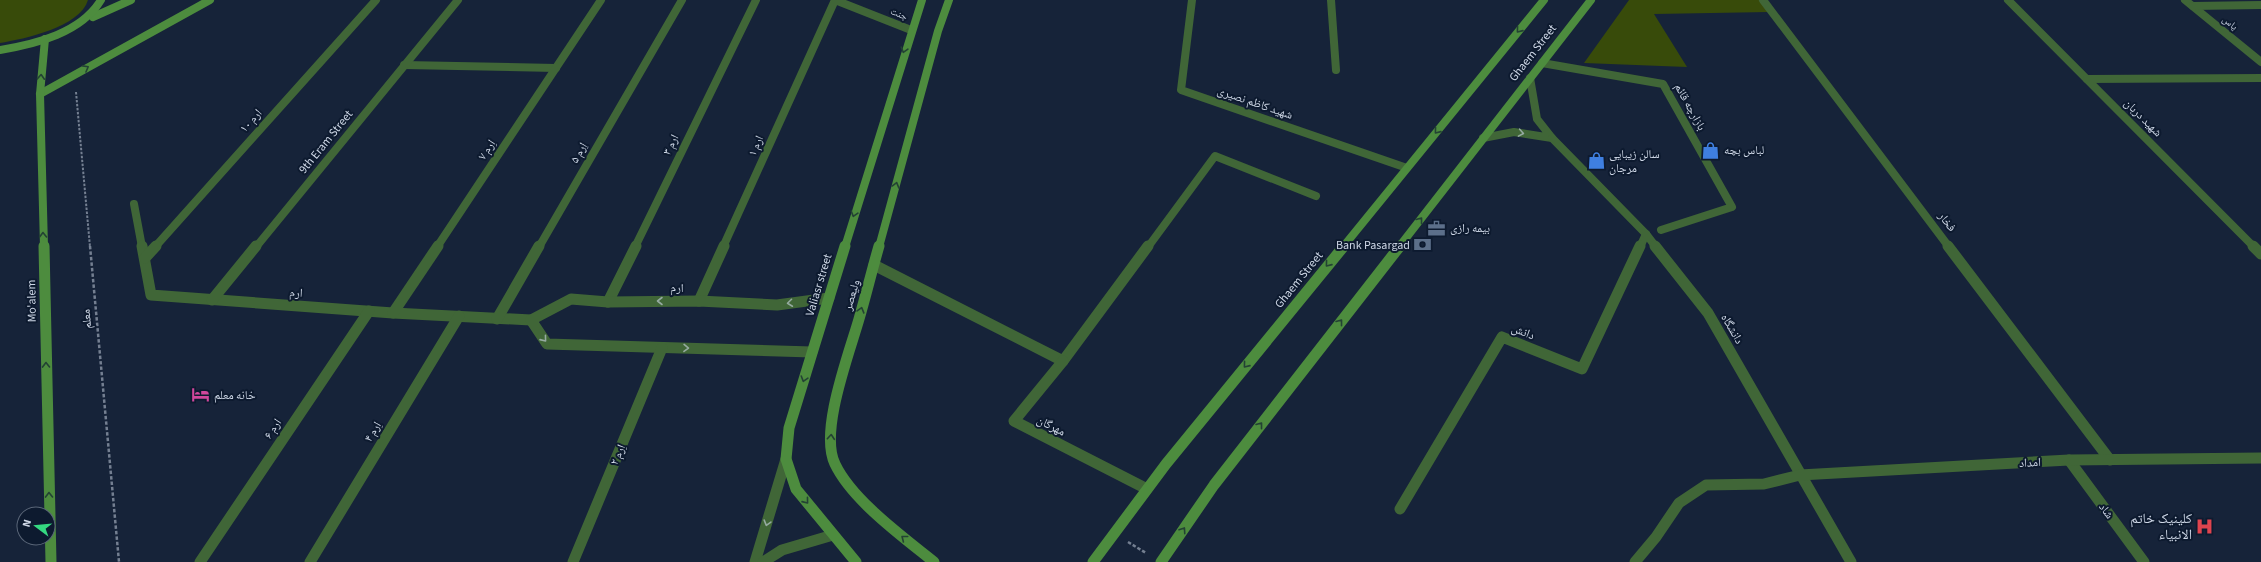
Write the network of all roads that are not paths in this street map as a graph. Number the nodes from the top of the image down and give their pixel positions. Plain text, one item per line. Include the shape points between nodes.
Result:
1 (101, 0) edge
2 (131, 0) edge
3 (210, 0) edge
4 (376, 0) edge
5 (458, 0) edge
6 (601, 0) edge
7 (682, 0) edge
8 (756, 0) edge
9 (835, 0) edge
10 (922, 0) edge
11 (949, 0) edge
12 (1192, 0) edge
13 (1331, 0) edge
14 (1544, 0) edge
15 (1591, 0) edge
16 (1764, 0) edge
17 (2008, 0) edge
18 (2186, 0) edge
19 (2261, 5) edge
20 (2193, 6) junction
21 (71, 27) junction
22 (911, 30) junction
23 (45, 39) junction
24 (0, 50) edge
25 (2261, 62) edge
26 (1542, 63) junction
27 (404, 65) junction
28 (556, 68) junction
29 (1336, 70) dead end
30 (1530, 78) junction
31 (2261, 78) edge
32 (2088, 79) junction
33 (40, 94) junction
34 (1483, 138) junction
35 (1552, 138) junction
36 (1407, 168) junction
37 (1316, 196) dead end
38 (134, 204) dead end
39 (1661, 230) dead end
40 (1646, 234) junction
41 (2261, 254) edge
42 (145, 258) junction
43 (874, 265) junction
44 (828, 298) junction
45 (212, 300) junction
46 (699, 301) junction
47 (608, 302) junction
48 (369, 311) junction
49 (393, 313) junction
50 (459, 316) junction
51 (496, 319) junction
52 (531, 320) junction
53 (662, 348) junction
54 (812, 352) junction
55 (1063, 361) junction
56 (2261, 458) edge
57 (786, 459) junction
58 (2069, 460) junction
59 (2110, 460) junction
60 (1800, 475) junction
61 (1148, 488) junction
62 (1400, 509) dead end
63 (833, 535) junction
64 (51, 562) edge
65 (200, 562) edge
66 (310, 562) edge
67 (573, 562) edge
68 (755, 562) edge
69 (763, 562) edge
70 (856, 562) edge
71 (934, 562) edge
72 (1093, 562) edge
73 (1161, 562) edge
74 (1635, 562) edge
75 (1851, 562) edge
76 (2144, 562) edge

1 - 21 main road via 99,6 88,16
2 - 21 main road
33 -> 3 main road
4 - 42 street, ارم ۱۰
5 - 27 street, 9th Eram Street
6 - 28 street, اِرم ۷
7 - 51 street, اِرم ۵
8 - 47 street, ارم ۳
9 - 22 street, جنت
9 - 46 street, ارم ۱
10 - 22 main road, Valiasr street
43 -> 11 main road, ولیعصر via 938,31
12 - 36 street, شهید کاظم نصیری via 1181,90
13 - 29 street
14 -> 36 main road, Ghaem Street
15 - 26 main road, Ghaem Street
16 - 59 street, فخار
17 - 32 street, شهید دربان
18 - 20 street, یاس
19 - 20 street
20 - 25 street, یاس
21 - 23 main road
22 -> 44 main road, Valiasr street
23 - 24 main road
33 -> 23 main road, Mo'alem
26 - 30 main road, Ghaem Street
26 - 39 street, بازارچه قائم via 1663,84 1732,207
27 - 28 street
27 - 45 street, 9th Eram Street
28 - 49 street, اِرم ۷
30 - 34 main road, Ghaem Street
30 - 35 street, دانشگاه via 1537,119
31 - 32 street
32 - 41 street, شهید دربان
64 -> 33 main road, Mo'alem
34 -> 35 street via 1514,132
73 -> 34 main road, Ghaem Street via 1214,485
35 - 40 street, دانشگاه
36 -> 61 main road, Ghaem Street
37 - 55 street via 1215,156
38 - 42 street, ارم
40 - 60 street, دانشگاه via 1708,312
40 - 62 street, دانش via 1582,369 1502,337
42 - 45 street, ارم via 151,295
43 - 55 street
71 -> 43 main road, ولیعصر via 882,520 842,475 830,452 832,421
44 -> 46 street, ارم via 777,305
44 - 54 main road, Valiasr street
45 - 48 street, ارم
46 -> 47 street, ارم
47 - 52 street, ارم via 571,299
48 - 49 street, ارم
48 - 65 street, ارم ۶
49 - 50 street, ارم
50 - 51 street, ارم
50 - 66 street, اِرم ۴
51 - 52 street, ارم
52 -> 53 street via 547,344
53 -> 54 street
53 - 67 street, اِرم ۲
54 -> 57 main road, Valiasr street via 790,428
55 - 61 street, مهرگان via 1014,422
56 - 59 street, امداد
57 -> 63 main road, Valiasr street via 796,489
57 -> 68 street
58 - 59 street, امداد
58 - 60 street, امداد
58 - 76 street, شاد
60 - 74 street, امداد via 1764,484 1706,485 1679,503
60 - 75 street, دانشگاه
61 - 72 main road, Ghaem Street
63 - 69 street via 782,550
63 - 70 main road, Valiasr street

